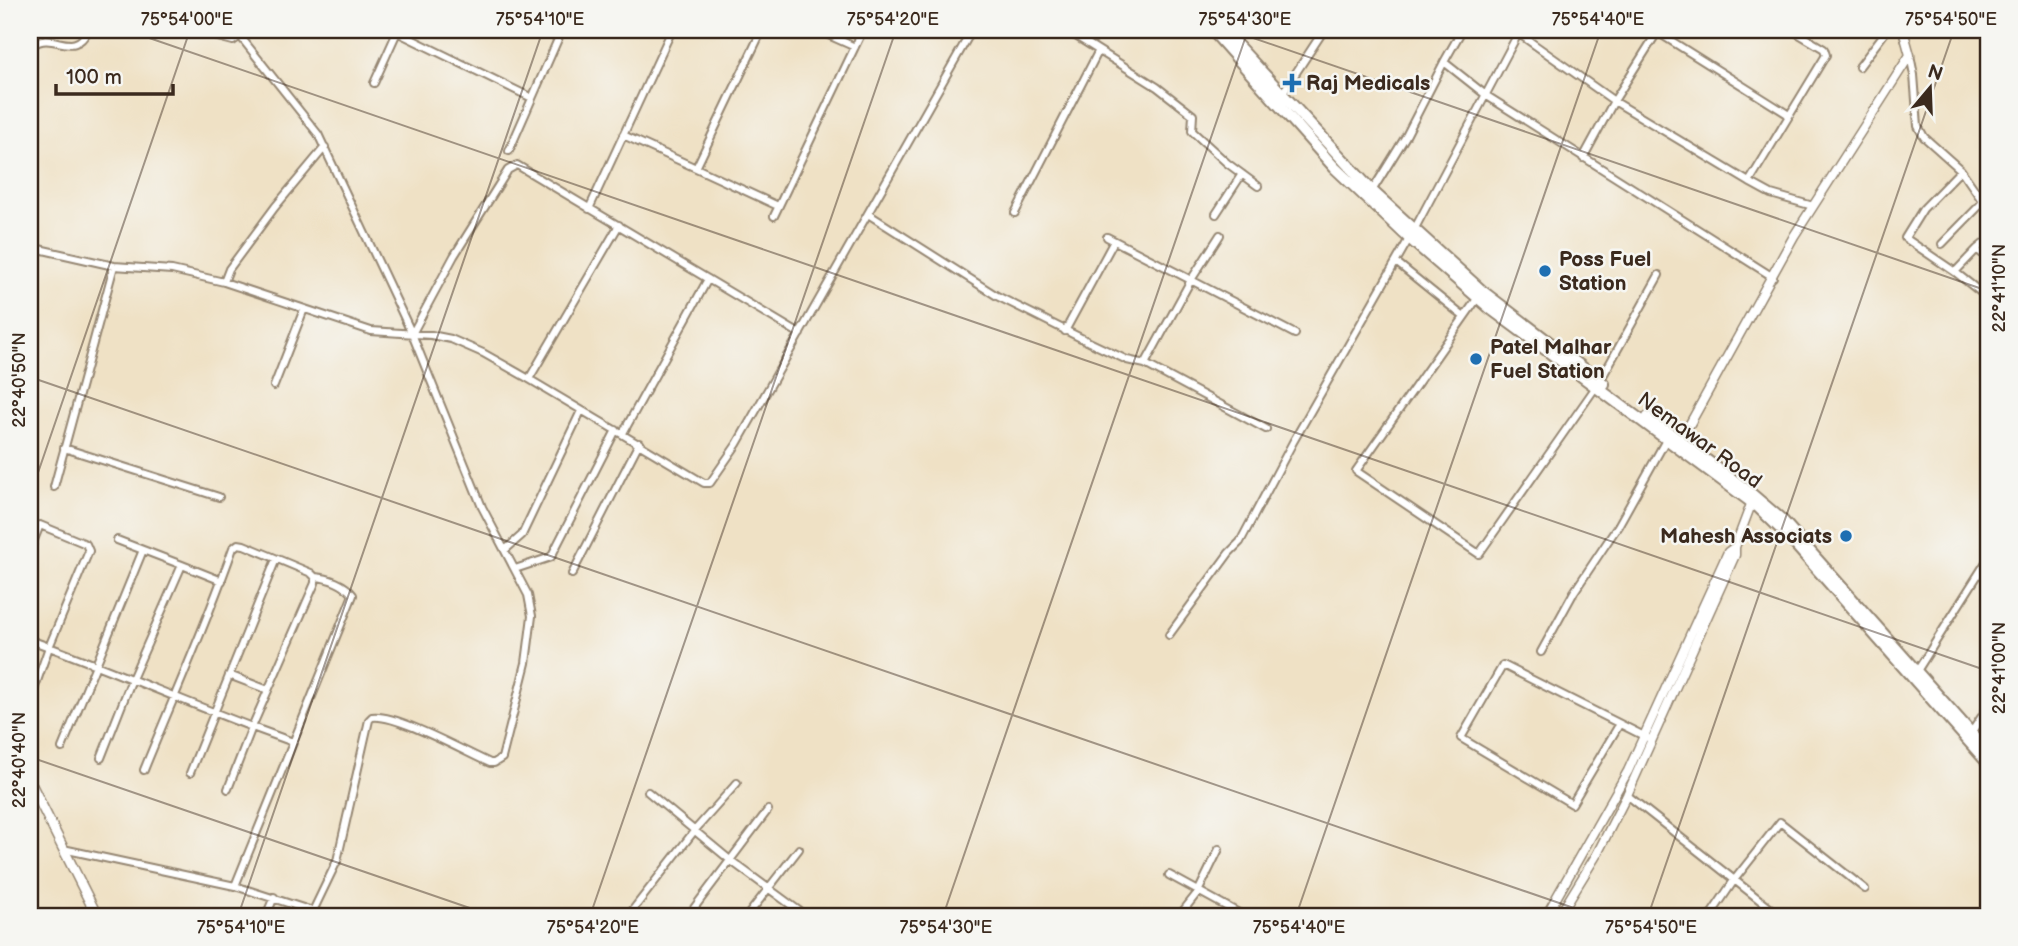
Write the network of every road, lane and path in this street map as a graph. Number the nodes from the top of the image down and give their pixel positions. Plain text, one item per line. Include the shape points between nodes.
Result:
1 (88, 30) edge
2 (191, 30) edge
3 (562, 30) edge
4 (672, 30) edge
5 (762, 30) edge
6 (817, 30) edge
7 (863, 30) edge
8 (972, 30) edge
9 (1066, 30) edge
10 (1212, 30) edge
11 (1223, 30) edge
12 (1239, 30) edge
13 (1324, 30) edge
14 (1462, 30) edge
15 (1792, 30) edge
16 (1887, 30) edge
17 (1903, 30) edge
18 (398, 31) edge
19 (1519, 31) edge
20 (1657, 31) edge
21 (240, 32) edge
22 (1232, 40) junction
23 (855, 47) junction
24 (30, 52) edge
25 (1098, 52) junction
26 (1910, 55) junction
27 (1444, 62) junction
28 (1860, 67) dead end
29 (374, 83) dead end
30 (1282, 94) junction
31 (1487, 96) junction
32 (532, 97) junction
33 (1614, 101) junction
34 (1788, 116) junction
35 (1296, 118) junction
36 (623, 135) junction
37 (325, 147) junction
38 (509, 150) dead end
39 (1583, 159) junction
40 (696, 168) junction
41 (1961, 170) junction
42 (1242, 174) junction
43 (1749, 182) junction
44 (1258, 186) dead end
45 (1372, 191) junction
46 (1984, 201) junction
47 (778, 206) junction
48 (1813, 206) junction
49 (589, 209) junction
50 (1988, 209) edge
51 (1015, 213) dead end
52 (868, 214) junction
53 (1216, 214) dead end
54 (774, 216) dead end
55 (618, 225) junction
56 (1412, 234) junction
57 (1220, 235) dead end
58 (1107, 237) dead end
59 (1988, 240) edge
60 (1114, 241) junction
61 (1942, 244) dead end
62 (30, 247) edge
63 (1977, 250) junction
64 (1988, 258) edge
65 (1396, 262) junction
66 (114, 266) junction
67 (1955, 272) junction
68 (1660, 275) dead end
69 (1773, 277) junction
70 (708, 279) junction
71 (1191, 280) junction
72 (225, 282) junction
73 (1480, 295) junction
74 (1988, 298) edge
75 (304, 309) junction
76 (1464, 317) junction
77 (1065, 331) junction
78 (412, 334) junction
79 (800, 334) junction
80 (1295, 334) dead end
81 (1145, 364) junction
82 (529, 379) junction
83 (1598, 384) junction
84 (274, 386) dead end
85 (581, 411) junction
86 (1266, 429) dead end
87 (620, 431) junction
88 (1666, 440) junction
89 (1681, 440) junction
90 (639, 443) junction
91 (64, 448) junction
92 (54, 487) dead end
93 (219, 497) dead end
94 (1753, 499) junction
95 (117, 540) dead end
96 (1735, 547) junction
97 (30, 550) edge
98 (143, 550) junction
99 (505, 550) junction
100 (276, 559) junction
101 (1988, 559) edge
102 (182, 565) junction
103 (515, 569) junction
104 (572, 574) dead end
105 (315, 577) junction
106 (222, 581) junction
107 (1169, 635) dead end
108 (30, 640) edge
109 (49, 646) junction
110 (1541, 652) dead end
111 (96, 665) junction
112 (1917, 671) junction
113 (229, 675) junction
114 (132, 680) junction
115 (268, 690) junction
116 (174, 696) junction
117 (30, 701) edge
118 (1988, 707) edge
119 (213, 712) junction
120 (1619, 725) junction
121 (253, 727) junction
122 (1971, 733) junction
123 (1643, 737) junction
124 (1653, 740) junction
125 (293, 742) junction
126 (62, 748) dead end
127 (1988, 752) edge
128 (101, 758) dead end
129 (1988, 764) edge
130 (144, 770) dead end
131 (190, 773) dead end
132 (30, 782) edge
133 (737, 783) dead end
134 (228, 789) dead end
135 (648, 792) dead end
136 (1627, 795) junction
137 (768, 810) dead end
138 (695, 830) junction
139 (63, 849) junction
140 (799, 849) dead end
141 (1219, 849) dead end
142 (730, 860) junction
143 (1169, 875) dead end
144 (1735, 879) junction
145 (234, 886) junction
146 (769, 888) junction
147 (1865, 889) dead end
148 (1198, 892) junction
149 (274, 897) junction
150 (30, 904) edge
151 (1229, 907) junction
152 (313, 911) junction
153 (36, 916) edge
154 (97, 916) edge
155 (266, 916) edge
156 (323, 916) edge
157 (628, 916) edge
158 (688, 916) edge
159 (747, 916) edge
160 (806, 916) edge
161 (1179, 916) edge
162 (1225, 916) edge
163 (1244, 916) edge
164 (1546, 916) edge
165 (1559, 916) edge
166 (1710, 916) edge
167 (1780, 916) edge

1 - 24 street via 76,44 38,42
2 - 21 street via 233,40
3 - 32 street
4 - 36 street
5 - 40 street
6 - 23 street
7 - 23 street
8 - 52 street
9 - 25 street
10 - 35 highway, Nemawar Road
11 - 22 highway, Nemawar Road
12 - 22 street
13 - 30 street
14 - 27 street
15 - 34 street via 1826,51
16 - 28 street
17 - 26 street
18 - 29 street
18 - 32 street
19 - 31 street
19 - 33 street
20 - 33 street
20 - 34 street
21 - 37 street
22 - 30 highway, Nemawar Road
23 - 47 street
25 - 42 street via 1193,115 1192,131
25 - 51 street
26 - 41 street via 1918,127
26 - 48 street
27 - 31 street
27 - 45 street
30 - 35 highway, Nemawar Road
31 - 39 street
31 - 56 street
32 - 38 street
33 - 39 street
33 - 43 street
34 - 43 street
35 - 45 highway, Nemawar Road
35 - 56 highway, Nemawar Road via 1335,168
36 - 40 street
36 - 49 street
37 - 72 street via 229,269
37 - 78 street
39 - 69 street
40 - 47 street
41 - 46 street
41 - 67 street via 1923,209 1905,238
42 - 44 street
42 - 53 street
43 - 48 street via 1771,194
45 - 56 highway, Nemawar Road
46 - 50 street
46 - 61 street
47 - 54 street
48 - 69 street
49 - 55 street
49 - 78 street via 517,165 509,170 454,256
52 - 77 street via 997,296
52 - 79 street
55 - 70 street
55 - 82 street
56 - 65 street
56 - 73 highway, Nemawar Road
57 - 71 street
58 - 60 street
59 - 63 street
60 - 71 street
60 - 77 street
62 - 66 street
63 - 64 street
63 - 67 street
65 - 76 street
65 - 107 street via 1240,542
66 - 72 street via 172,270
66 - 91 street
67 - 74 street
68 - 83 street
69 - 89 street
70 - 79 street
70 - 87 street
71 - 80 street
71 - 81 street
72 - 75 street
73 - 76 street
73 - 83 highway, Nemawar Road
75 - 78 street via 371,331
75 - 84 street
76 - 83 street via 1356,471 1479,554
77 - 81 street
78 - 82 street via 451,339
78 - 99 street via 482,507
79 - 90 street via 710,483
81 - 86 street
82 - 85 street
83 - 88 highway, Nemawar Road
83 - 89 highway, Nemawar Road
85 - 87 street
85 - 99 street via 522,535
87 - 90 street
87 - 103 street via 551,557
88 - 94 highway, Nemawar Road
88 - 110 street
89 - 94 highway, Nemawar Road
90 - 104 street
91 - 92 street
91 - 93 street
94 - 96 street
94 - 112 highway, Nemawar Road via 1782,520
94 - 129 highway, Nemawar Road
95 - 98 street
96 - 123 street via 1728,552
96 - 124 street
97 - 109 street via 40,525 89,547
98 - 102 street
98 - 111 street
99 - 103 street
100 - 105 street
100 - 106 street via 238,544
100 - 113 street
101 - 112 street
102 - 106 street
102 - 114 street
103 - 152 street via 532,616 526,663 502,758 494,763 424,732 372,716 337,861
105 - 115 street
105 - 125 street via 349,589 353,596
106 - 116 street
108 - 109 street
109 - 111 street
109 - 117 street
111 - 114 street
111 - 126 street
112 - 122 highway, Nemawar Road
113 - 115 street
113 - 119 street
114 - 116 street
114 - 128 street
115 - 121 street
116 - 119 street
116 - 130 street
118 - 122 street
119 - 121 street
119 - 131 street
120 - 120 street via 1503,665 1461,738 1572,804
120 - 123 street
121 - 125 street
121 - 134 street
122 - 127 highway, Nemawar Road
123 - 124 street
123 - 164 street
124 - 136 street
125 - 145 street
132 - 139 main road
133 - 138 street
135 - 138 street
136 - 144 street
136 - 165 street
137 - 142 street
138 - 142 street
138 - 157 street
139 - 145 street
139 - 154 main road
140 - 146 street
141 - 148 street
142 - 146 street
142 - 158 street
143 - 148 street
144 - 147 street via 1780,822
144 - 166 street
144 - 167 street
145 - 149 street
146 - 159 street
146 - 160 street
148 - 151 street
148 - 161 street
149 - 152 street
149 - 155 street
150 - 153 street
151 - 162 street
151 - 163 street
152 - 156 street

